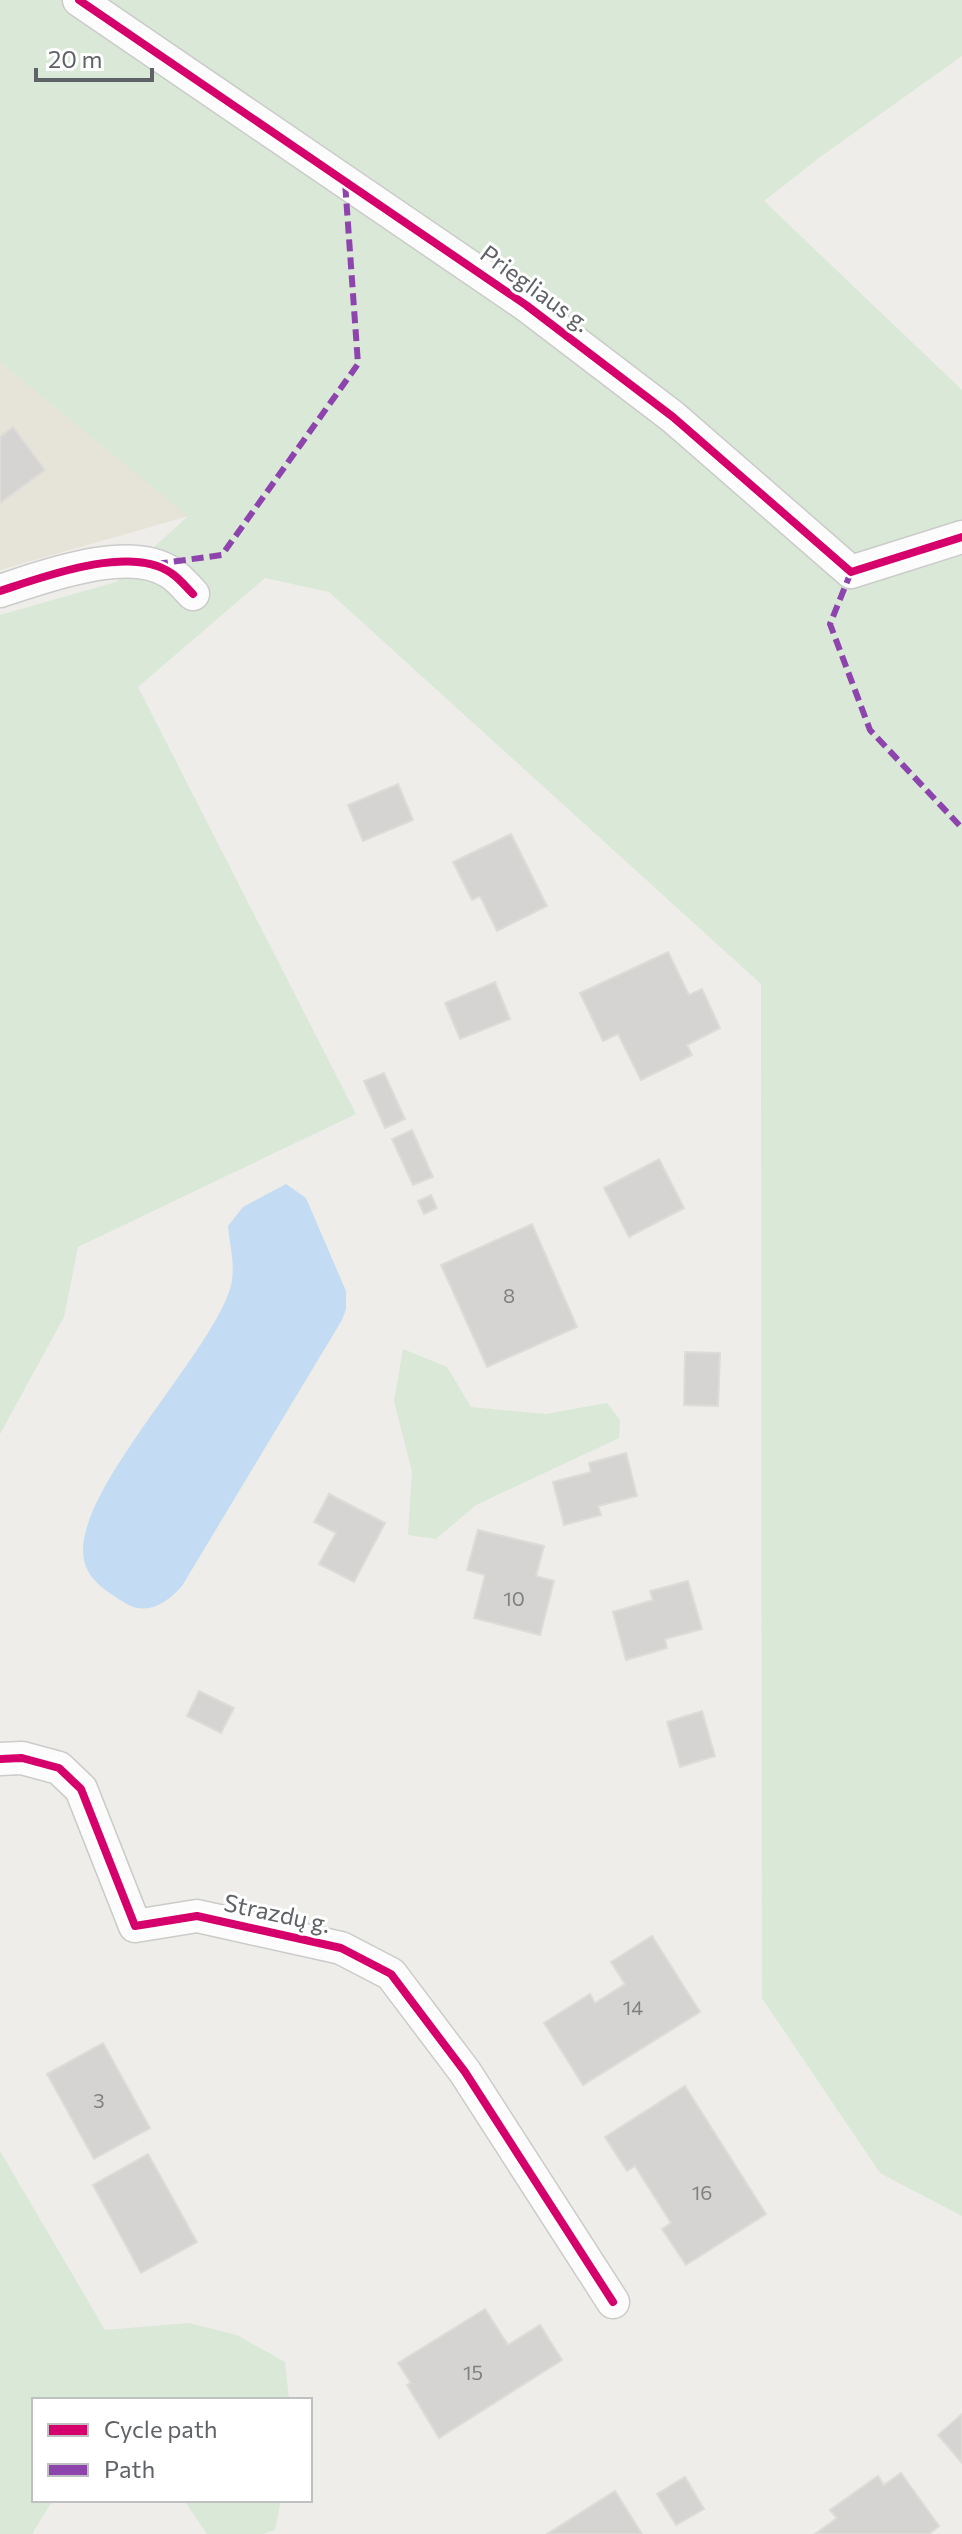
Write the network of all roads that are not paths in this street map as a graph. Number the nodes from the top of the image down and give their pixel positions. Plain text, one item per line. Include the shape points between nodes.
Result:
1 (79, 0) edge
2 (962, 537) edge
3 (0, 591) edge
4 (193, 594) dead end
5 (0, 1759) edge
6 (613, 2302) dead end

1 - 2 street, Priegliaus g. via 526,305 673,417 851,572
3 - 4 street via 117,561 152,564 170,572
5 - 6 street, Strazdų g. via 22,1758 59,1768 81,1789 135,1926 197,1916 341,1948 391,1974 465,2072

